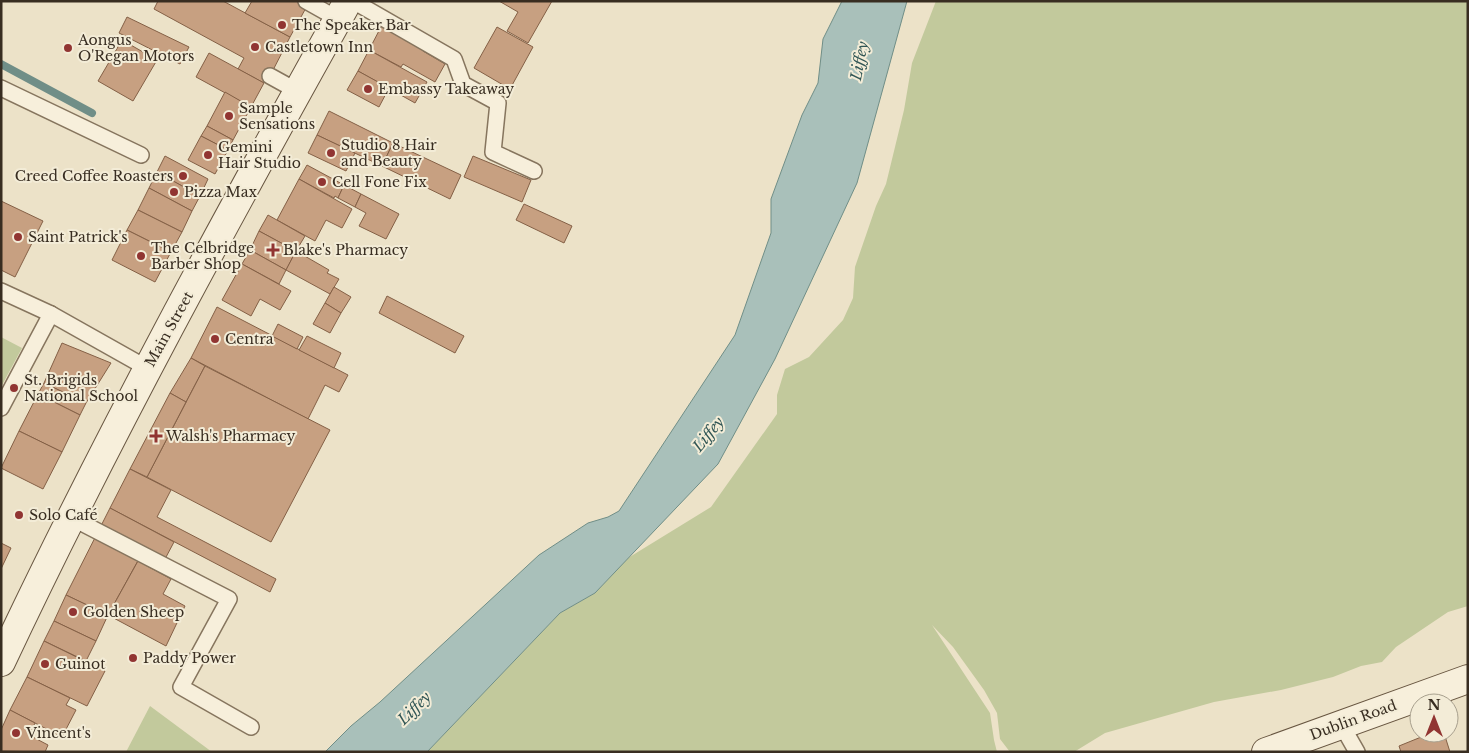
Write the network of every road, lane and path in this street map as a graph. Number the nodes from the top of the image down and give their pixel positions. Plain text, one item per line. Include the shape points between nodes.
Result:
1 (306, 1) edge
2 (347, 7) edge
3 (270, 76) dead end
4 (1, 88) edge
5 (299, 92) junction
6 (141, 155) dead end
7 (534, 171) dead end
8 (1, 291) edge
9 (50, 314) junction
10 (147, 368) junction
11 (1, 408) edge
12 (70, 517) junction
13 (1, 662) edge
14 (1468, 679) edge
15 (1341, 724) junction
16 (252, 727) dead end
17 (1266, 752) edge
18 (1357, 752) edge

1 - 2 lane
2 - 5 main road, Main Street
2 - 7 lane via 454,59 463,84 498,102 493,152
3 - 5 lane
4 - 6 lane
5 - 10 main road, Main Street
8 - 9 lane
9 - 10 lane
9 - 11 lane
10 - 12 main road, Main Street
12 - 13 main road, Main Street
12 - 16 lane via 229,600 181,687
14 - 15 main road, Dublin Road
15 - 17 main road, Dublin Road
15 - 18 lane

